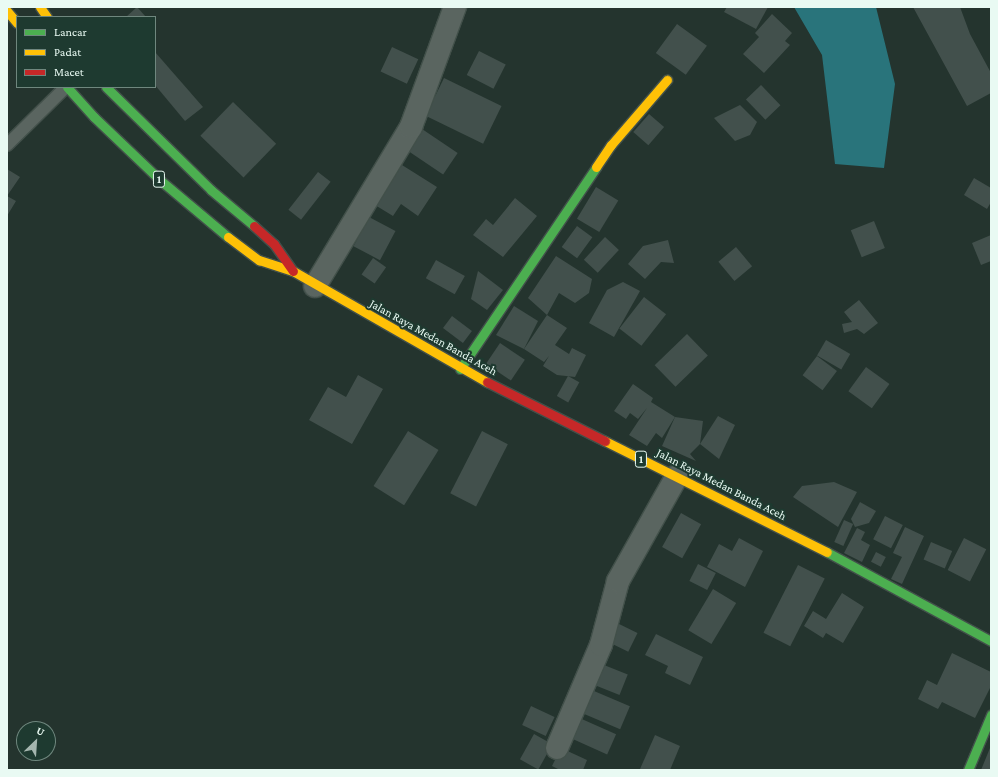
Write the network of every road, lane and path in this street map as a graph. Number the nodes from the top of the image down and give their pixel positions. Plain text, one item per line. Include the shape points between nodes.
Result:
1 (40, 7) edge
2 (455, 7) edge
3 (7, 10) edge
4 (46, 16) edge
5 (16, 22) edge
6 (667, 80) dead end
7 (66, 88) edge
8 (68, 88) edge
9 (107, 88) edge
10 (7, 145) edge
11 (293, 271) junction
12 (315, 286) junction
13 (460, 369) junction
14 (677, 476) junction
15 (991, 641) edge
16 (991, 715) edge
17 (557, 748) dead end
18 (968, 770) edge

1 - 4 main road
2 - 12 street via 410,127
3 - 5 main road
6 - 13 main road via 611,145
7 - 10 lane
8 - 11 main road, Jalan Raya Medan Banda Aceh / 1 via 94,117 217,229 259,260
9 - 11 main road, Jalan Raya Medan Banda Aceh / 1 via 228,205 274,244
11 - 12 main road, Jalan Raya Medan Banda Aceh / 1
12 - 13 main road, Jalan Raya Medan Banda Aceh / 1
13 - 14 main road, Jalan Raya Medan Banda Aceh / 1
14 - 15 main road, Jalan Raya Medan Banda Aceh / 1 via 888,584
14 - 17 street via 618,581 601,645
16 - 18 main road

